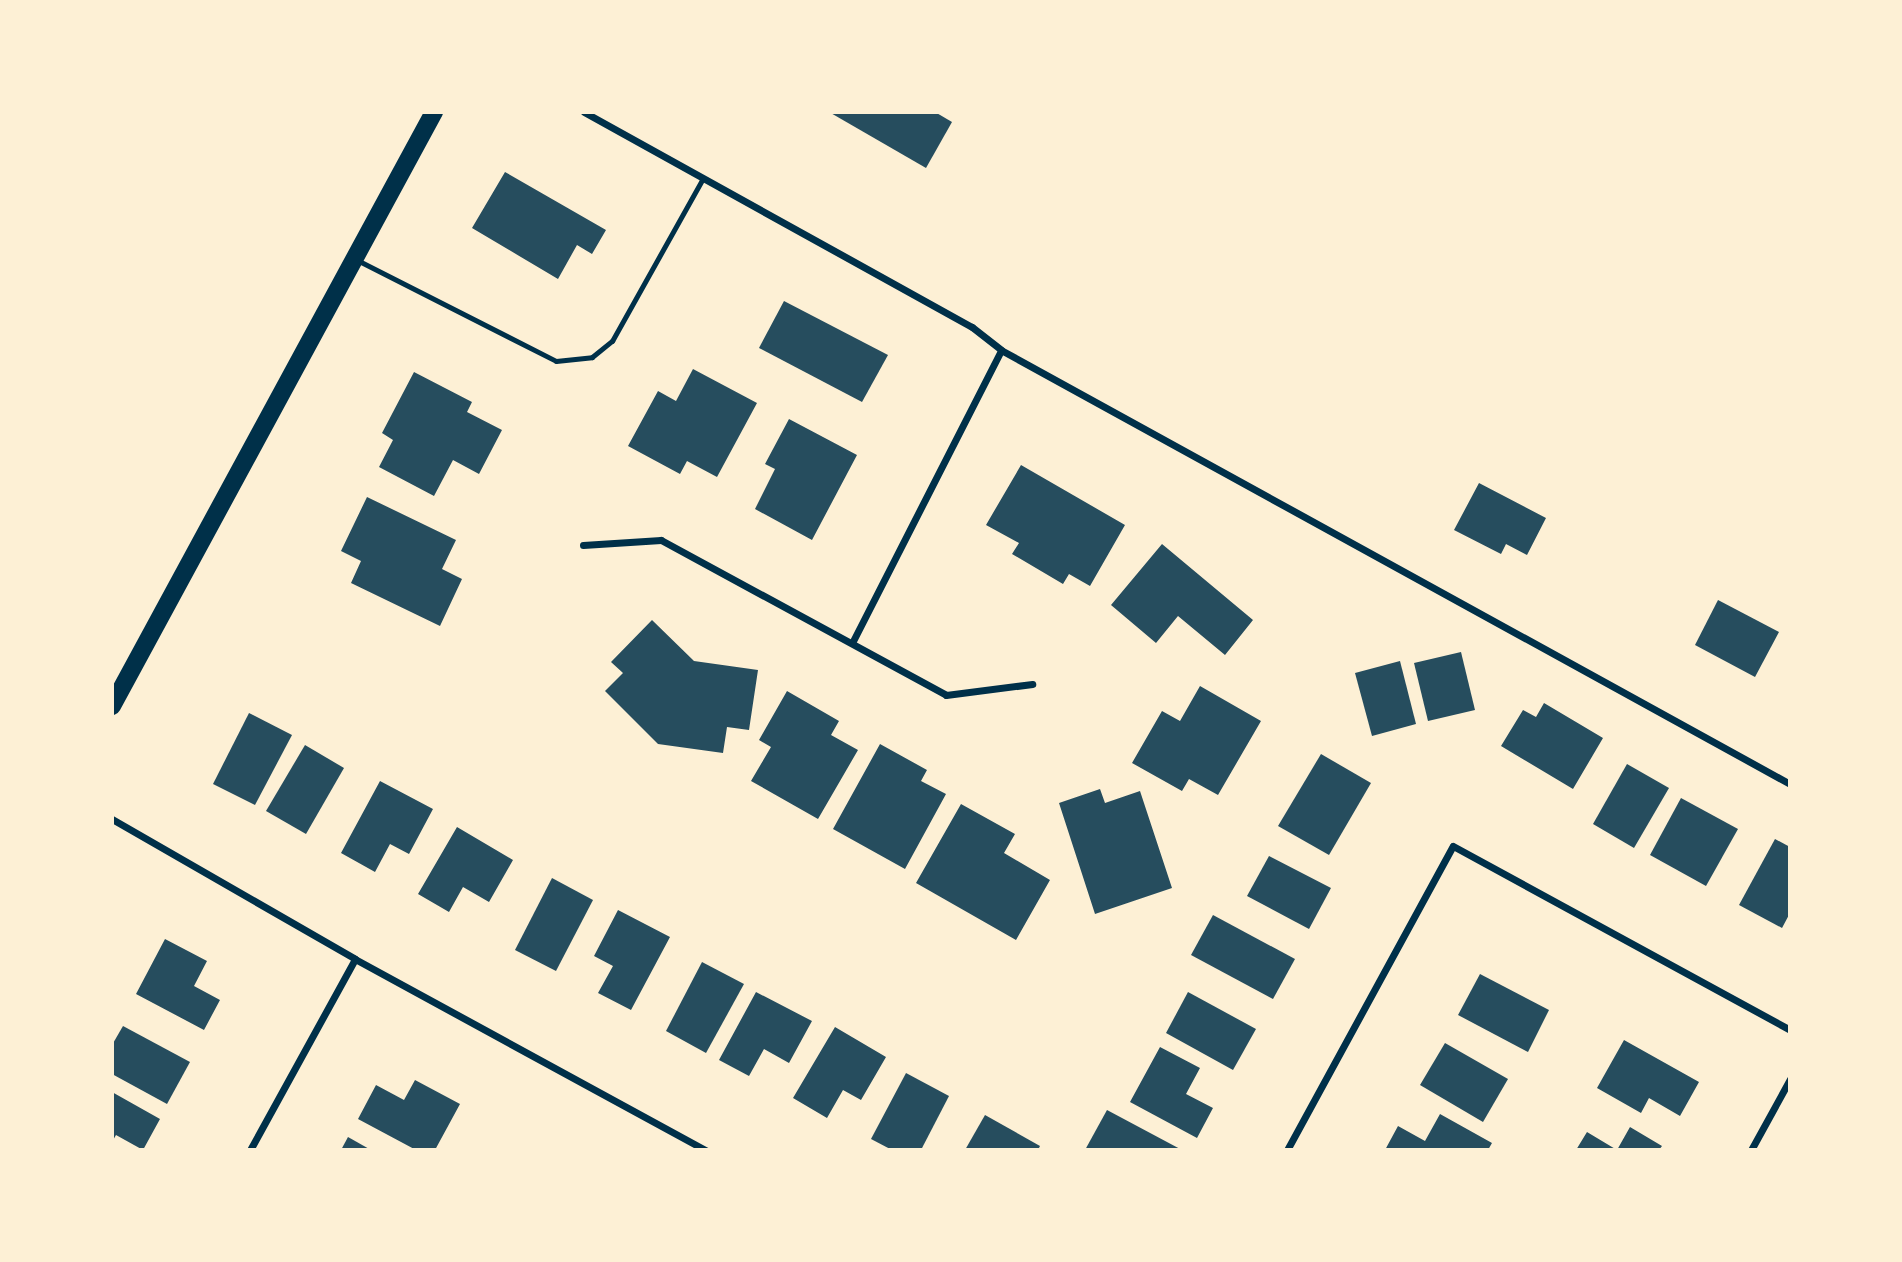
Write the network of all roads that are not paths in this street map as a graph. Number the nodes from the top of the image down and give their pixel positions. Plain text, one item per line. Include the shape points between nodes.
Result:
1 (434, 112) edge
2 (584, 112) edge
3 (703, 178) junction
4 (355, 258) junction
5 (1001, 350) junction
6 (583, 545) dead end
7 (853, 642) junction
8 (1032, 684) dead end
9 (112, 706) edge
10 (1790, 784) edge
11 (112, 819) edge
12 (355, 960) junction
13 (1790, 1030) edge
14 (1790, 1079) edge
15 (250, 1150) edge
16 (706, 1150) edge
17 (1287, 1150) edge
18 (1752, 1150) edge

1 - 4 main road
2 - 3 street
3 - 4 lane via 612,341 592,357 556,361
3 - 5 street via 972,327
4 - 9 main road
5 - 7 street
5 - 10 street
6 - 7 street via 661,540
7 - 8 street via 946,695
11 - 12 street
12 - 15 street
12 - 16 street
13 - 17 street via 1453,846
14 - 18 street

